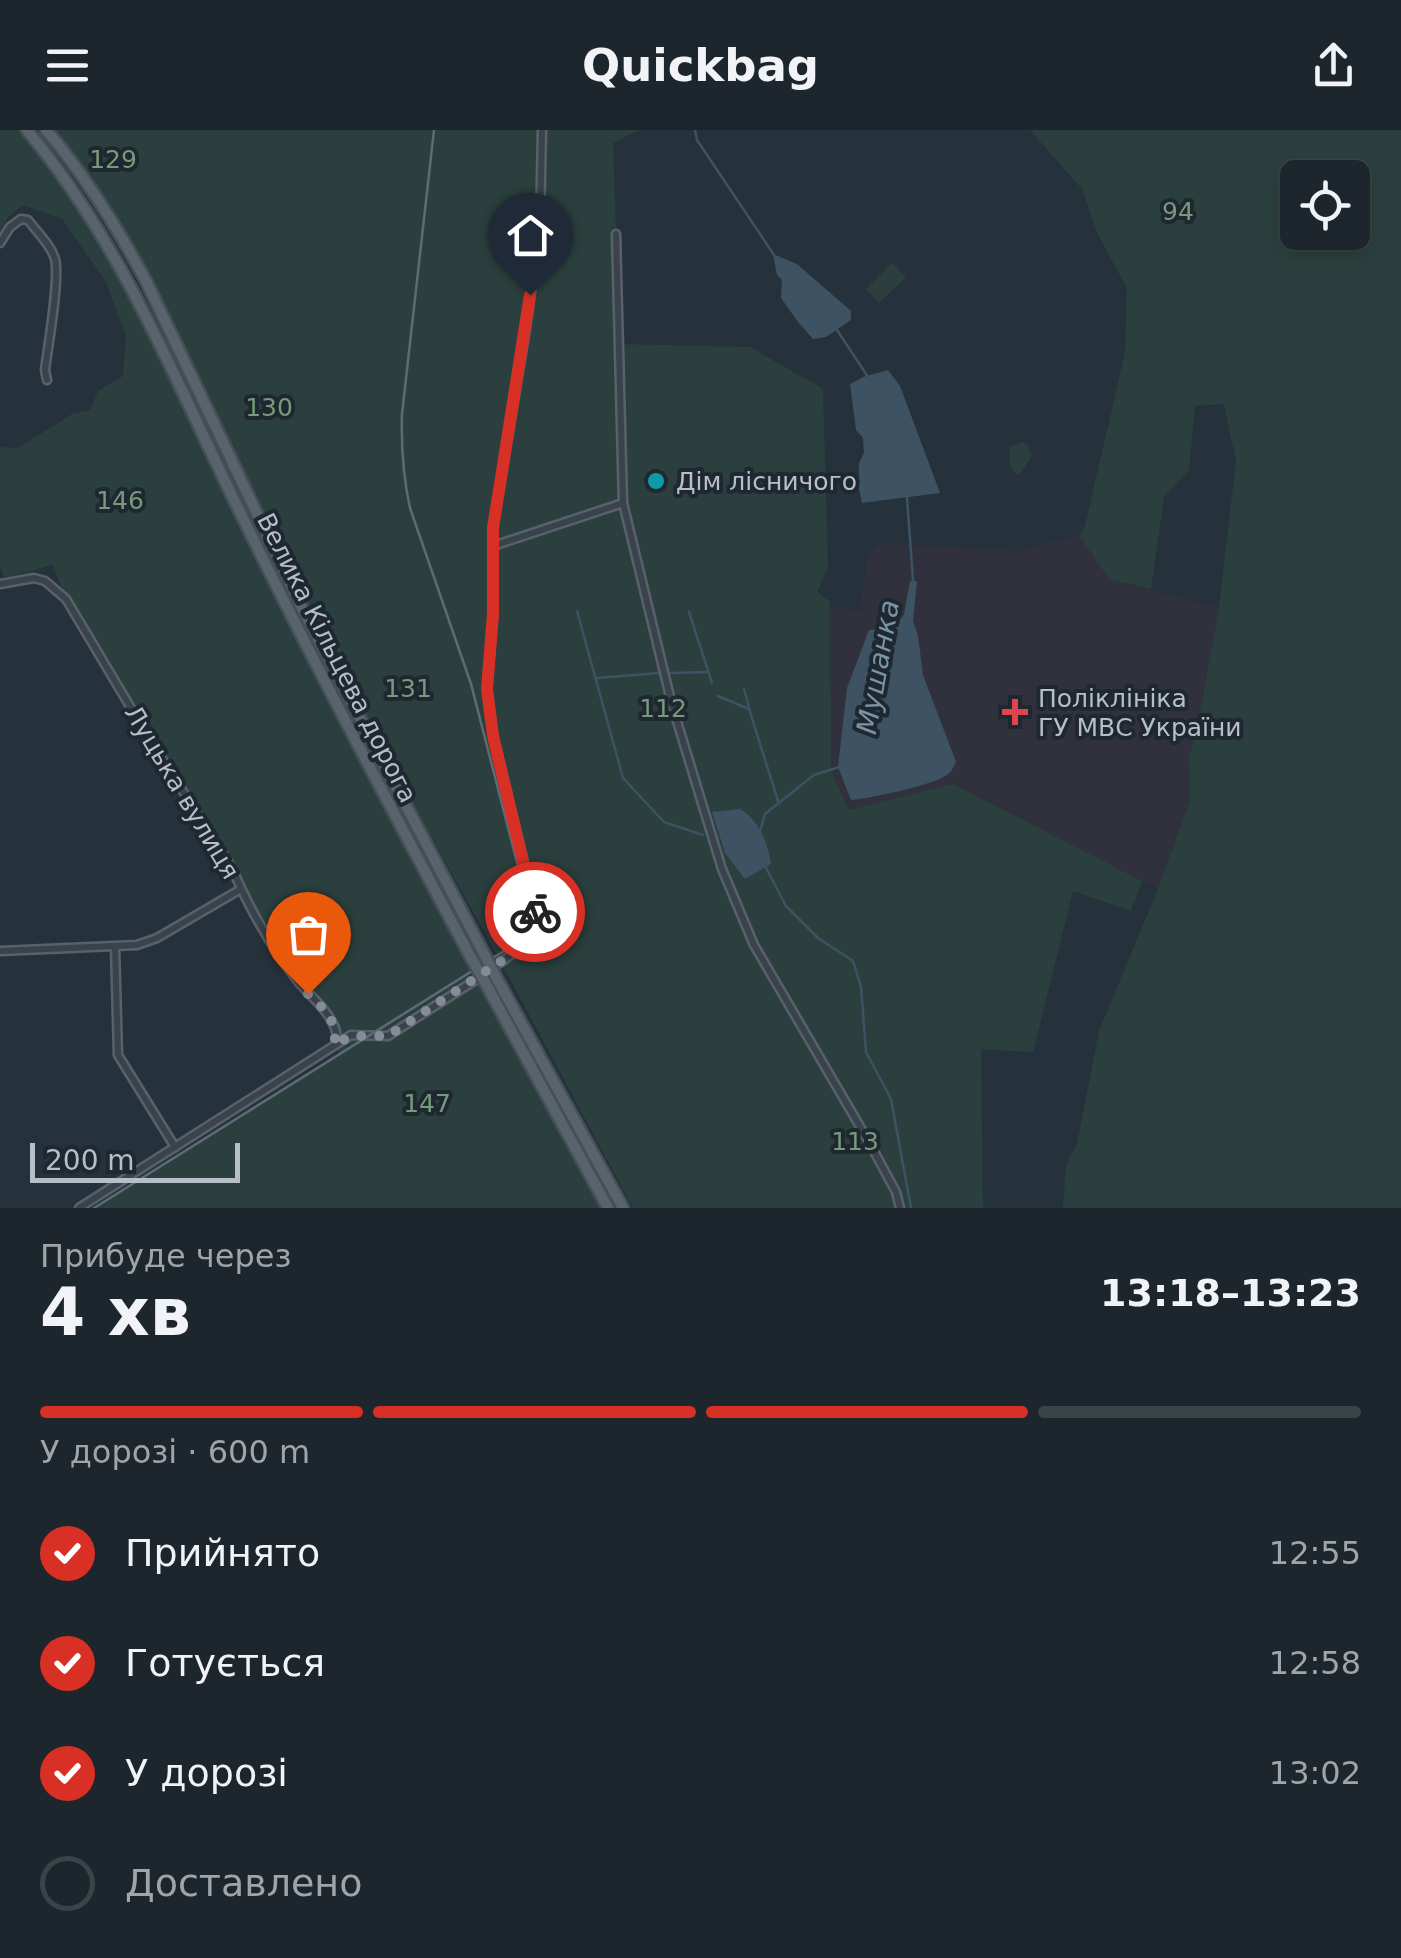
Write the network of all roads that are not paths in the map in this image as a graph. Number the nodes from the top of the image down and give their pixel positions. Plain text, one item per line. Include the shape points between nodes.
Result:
1 (27, 130) edge
2 (46, 130) edge
3 (542, 130) edge
4 (616, 234) dead end
5 (0, 243) edge
6 (46, 380) dead end
7 (623, 503) junction
8 (493, 546) junction
9 (0, 584) edge
10 (241, 889) junction
11 (115, 947) junction
12 (0, 951) edge
13 (334, 1045) junction
14 (176, 1147) junction
15 (79, 1208) edge
16 (608, 1208) edge
17 (622, 1208) edge
18 (900, 1208) edge

1 - 16 main road, Велика Кільцева дорога, bridge via 82,200 133,288 315,662
2 - 17 main road, Велика Кільцева дорога, bridge via 120,232 304,610
3 - 8 street via 540,226
4 - 7 street
5 - 6 street via 10,228 28,220 55,259
7 - 8 street
7 - 18 street via 672,704 722,870 754,944
8 - 13 street via 488,702 535,908 532,928 518,950 388,1036 351,1036
9 - 10 street, Луцька вулиця via 34,578 66,599
10 - 11 street via 157,938
10 - 13 street, Луцька вулиця via 288,968 328,1014
11 - 12 street
11 - 14 street via 118,1056
13 - 14 street
14 - 15 street

